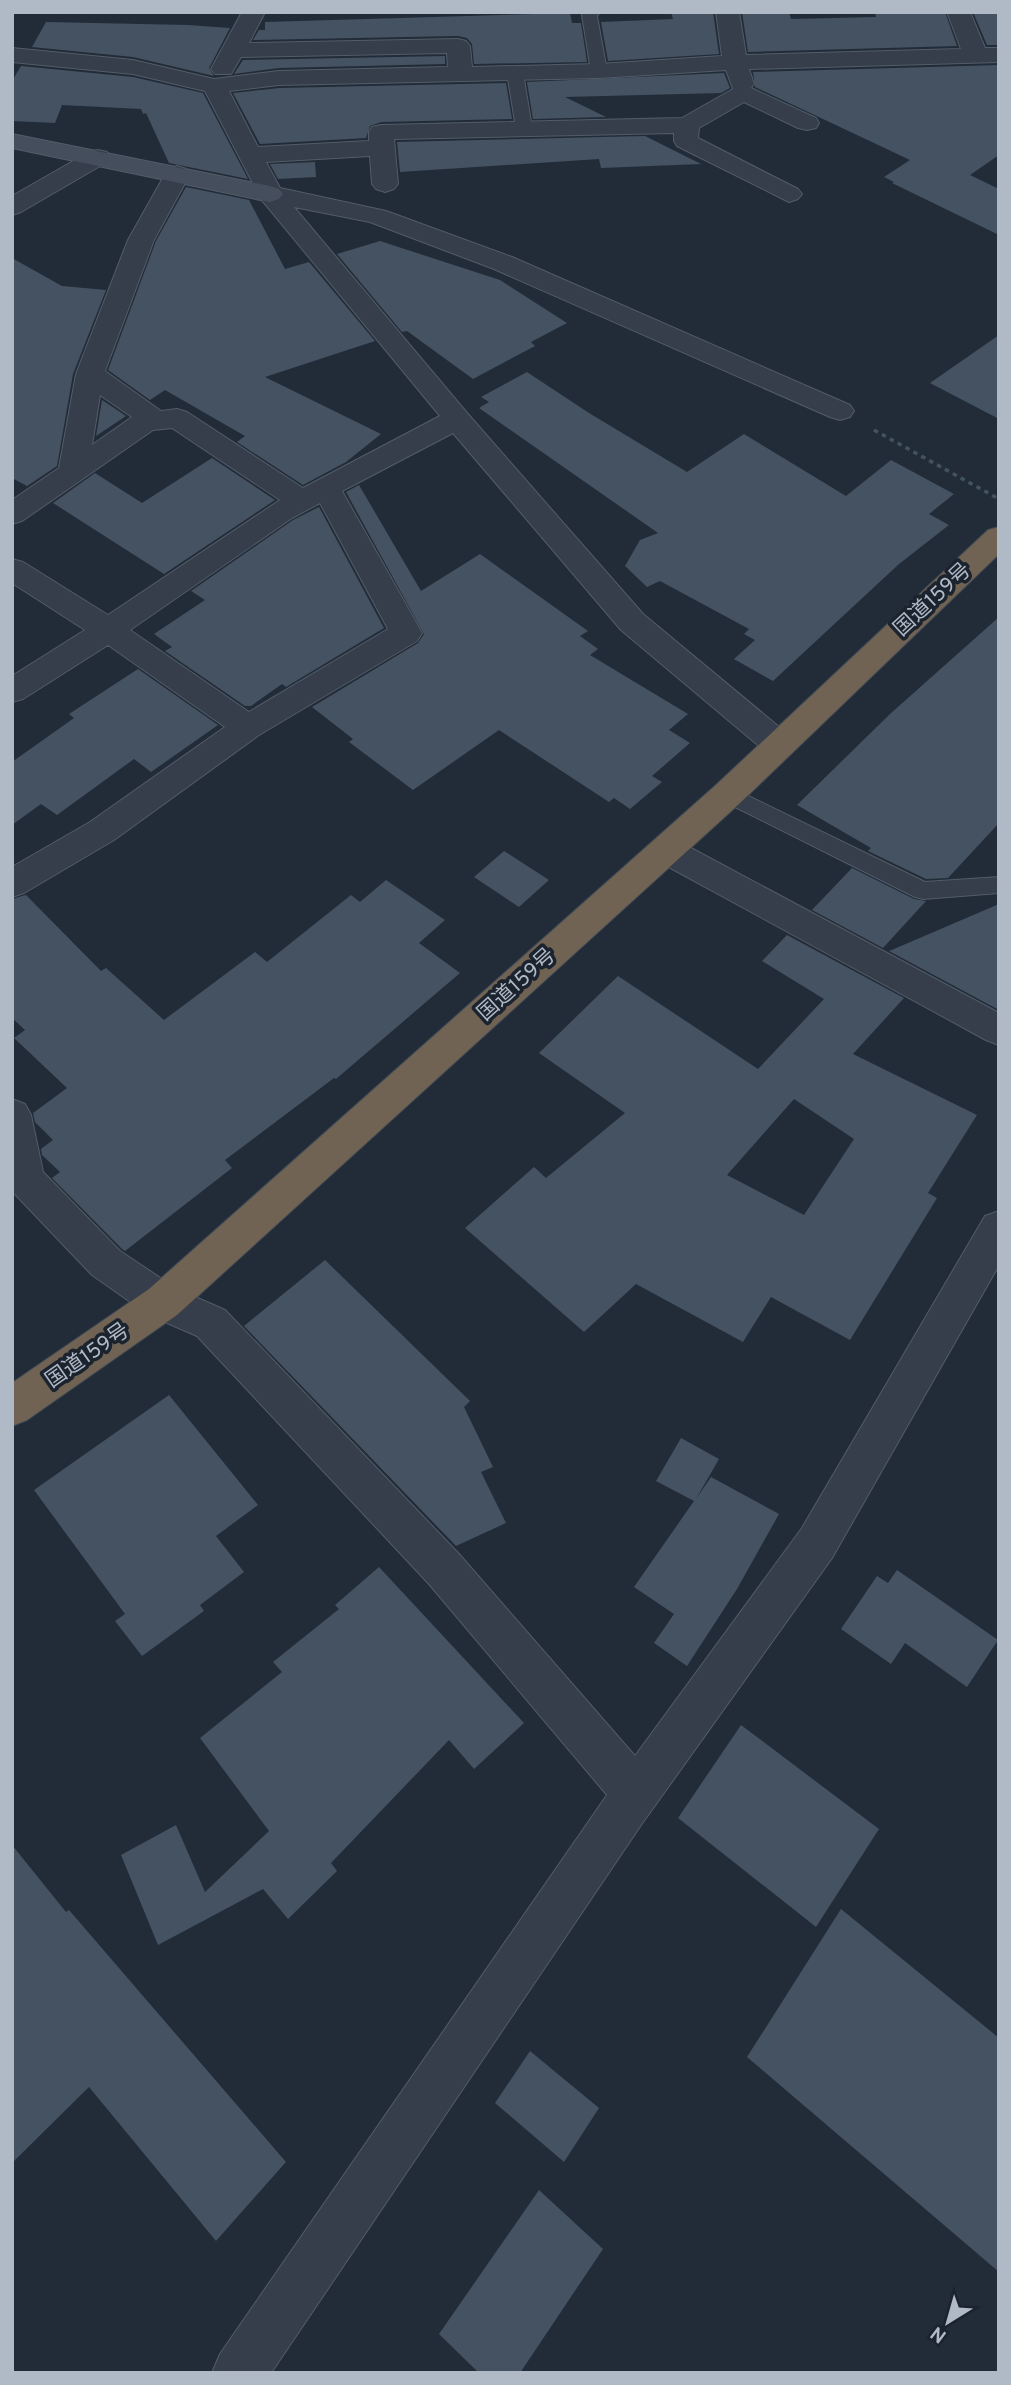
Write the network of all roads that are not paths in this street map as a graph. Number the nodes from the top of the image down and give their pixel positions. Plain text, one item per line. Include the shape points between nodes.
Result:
1 (254, 12) edge
2 (593, 12) edge
3 (727, 12) edge
4 (958, 12) edge
5 (233, 50) junction
6 (12, 55) edge
7 (987, 56) edge
8 (735, 62) junction
9 (599, 71) junction
10 (515, 73) junction
11 (461, 74) junction
12 (214, 86) junction
13 (744, 93) junction
14 (807, 123) dead end
15 (687, 125) junction
16 (524, 128) junction
17 (12, 141) edge
18 (382, 148) junction
19 (249, 155) junction
20 (98, 158) junction
21 (177, 174) junction
22 (385, 184) dead end
23 (270, 194) junction
24 (789, 194) dead end
25 (12, 207) edge
26 (90, 374) junction
27 (840, 411) road end
28 (457, 419) junction
29 (156, 421) junction
30 (73, 472) junction
31 (315, 495) junction
32 (12, 514) edge
33 (999, 537) edge
34 (12, 569) edge
35 (108, 630) junction
36 (12, 691) edge
37 (248, 727) junction
38 (778, 744) junction
39 (728, 794) junction
40 (666, 850) junction
41 (12, 884) edge
42 (999, 885) edge
43 (999, 1030) edge
44 (12, 1115) edge
45 (999, 1228) edge
46 (163, 1302) junction
47 (12, 1407) edge
48 (637, 1794) junction
49 (239, 2373) edge

1 - 5 street
2 - 9 lane via 589,15
3 - 8 street
4 - 7 street
5 - 11 street via 458,46
5 - 12 street
6 - 12 street via 132,67
7 - 8 street
8 - 9 street
8 - 13 street
9 - 10 street
10 - 11 street
10 - 16 lane
11 - 12 street via 279,78
12 - 19 street
13 - 14 street
13 - 15 street
15 - 16 street
15 - 24 street via 686,141
16 - 18 street via 381,132
17 - 20 street
18 - 19 street
18 - 22 street
19 - 23 street
20 - 21 street
20 - 25 street
21 - 23 street
21 - 26 street via 141,240
23 - 27 street via 377,216 503,263
23 - 28 street
26 - 29 street
26 - 30 street
28 - 31 street
28 - 38 street via 632,622
29 - 30 street via 145,422
29 - 31 street via 177,418
30 - 32 street
31 - 35 street via 282,511
31 - 37 street via 406,633
33 - 38 highway, 国道159号
34 - 35 street
35 - 36 street
35 - 37 street
37 - 41 street via 102,831
38 - 39 highway, 国道159号
39 - 40 highway, 国道159号
39 - 42 lane via 923,891
40 - 43 street
40 - 46 highway, 国道159号
44 - 46 street via 25,1179 106,1263
45 - 48 street via 817,1543
46 - 47 highway, 国道159号
46 - 48 street via 211,1323 444,1569
48 - 49 street

